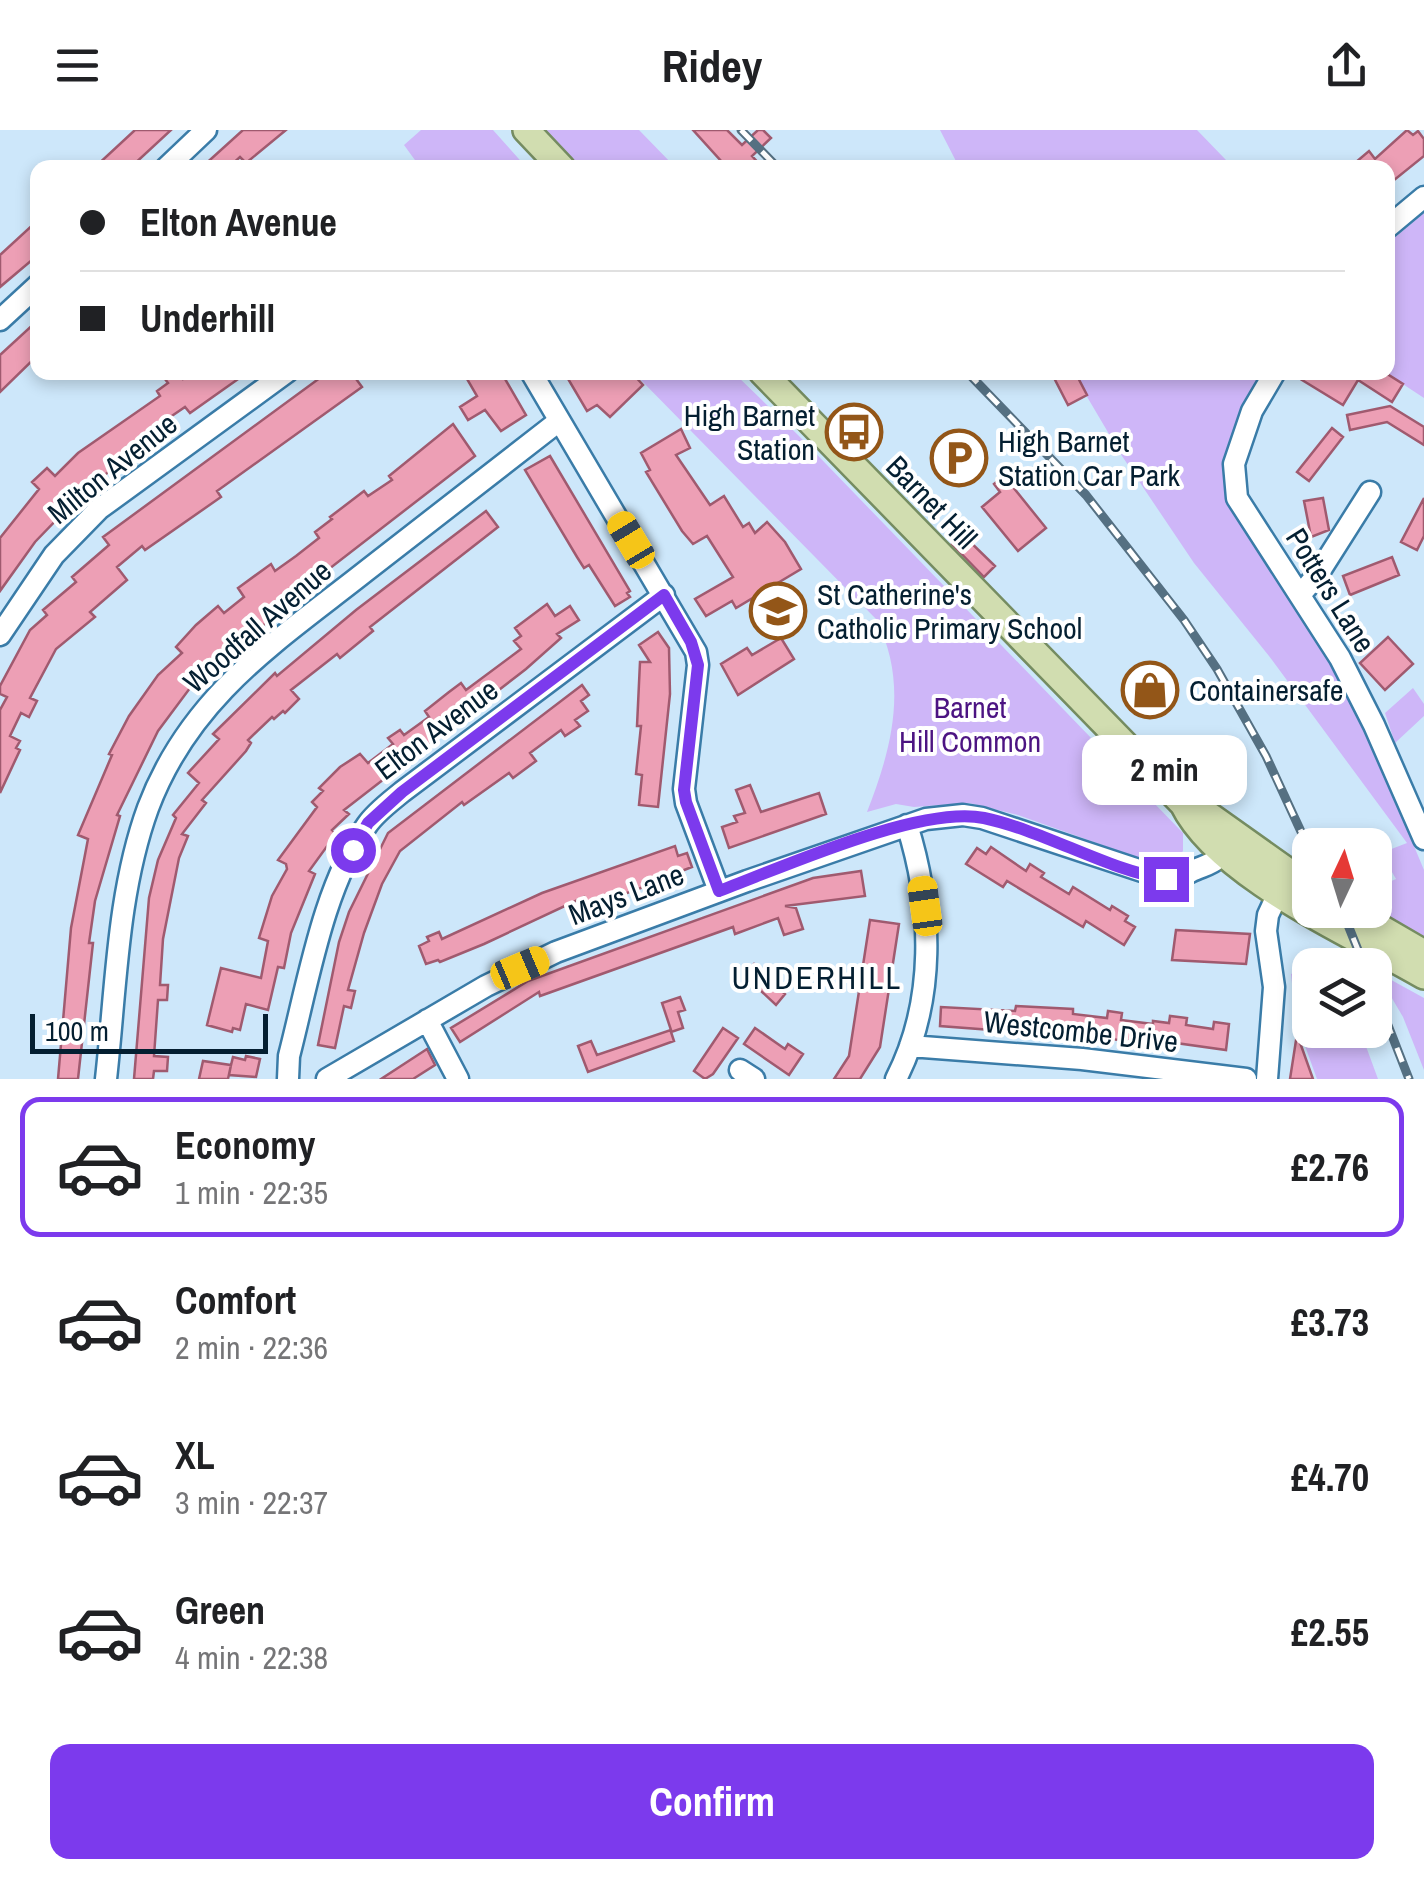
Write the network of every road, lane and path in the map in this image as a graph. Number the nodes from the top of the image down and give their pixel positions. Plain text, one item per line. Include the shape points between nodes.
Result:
1 (206, 130) edge
2 (526, 130) edge
3 (174, 160) edge
4 (554, 160) edge
5 (1424, 197) edge
6 (1395, 221) edge
7 (30, 292) edge
8 (0, 320) edge
9 (276, 380) edge
10 (536, 380) edge
11 (770, 380) edge
12 (1270, 380) edge
13 (560, 421) junction
14 (1370, 492) dead end
15 (664, 595) junction
16 (1300, 596) junction
17 (0, 635) edge
18 (907, 825) junction
19 (1424, 840) edge
20 (1222, 841) junction
21 (1272, 861) junction
22 (1292, 875) edge
23 (1292, 888) edge
24 (1280, 890) junction
25 (719, 891) junction
26 (1380, 928) edge
27 (1424, 954) edge
28 (1424, 976) edge
29 (427, 1020) junction
30 (910, 1046) junction
31 (106, 1079) edge
32 (288, 1079) edge
33 (327, 1079) edge
34 (458, 1079) edge
35 (896, 1079) edge
36 (1246, 1079) edge
37 (1267, 1079) edge

1 - 3 street
2 - 4 main road
5 - 6 street
7 - 8 street
9 - 17 street, Milton Avenue via 98,509 54,555
10 - 13 street
11 - 20 main road, Barnet Hill via 1183,804 1203,811
12 - 16 street, Potters Lane via 1234,464 1238,498
13 - 15 street
13 - 31 street, Woodfall Avenue via 269,647 192,724 164,771 135,850
14 - 16 street
15 - 25 street via 698,665 684,790
15 - 32 street, Elton Avenue via 368,823 326,916
16 - 19 street, Potters Lane via 1340,658
18 - 20 street via 944,816 982,818 1173,879 1215,862
18 - 25 street, Mays Lane
18 - 30 street via 921,874 927,951
20 - 21 main road, Barnet Hill
20 - 24 main road, Barnet Hill
21 - 22 main road, Barnet Hill
21 - 24 street
23 - 24 street
24 - 28 main road, Barnet Hill
24 - 37 street via 1266,931 1274,987
25 - 29 street, Mays Lane via 520,968
26 - 27 main road
29 - 33 street, Mays Lane
29 - 34 street
30 - 35 street
30 - 36 street, Westcombe Drive

